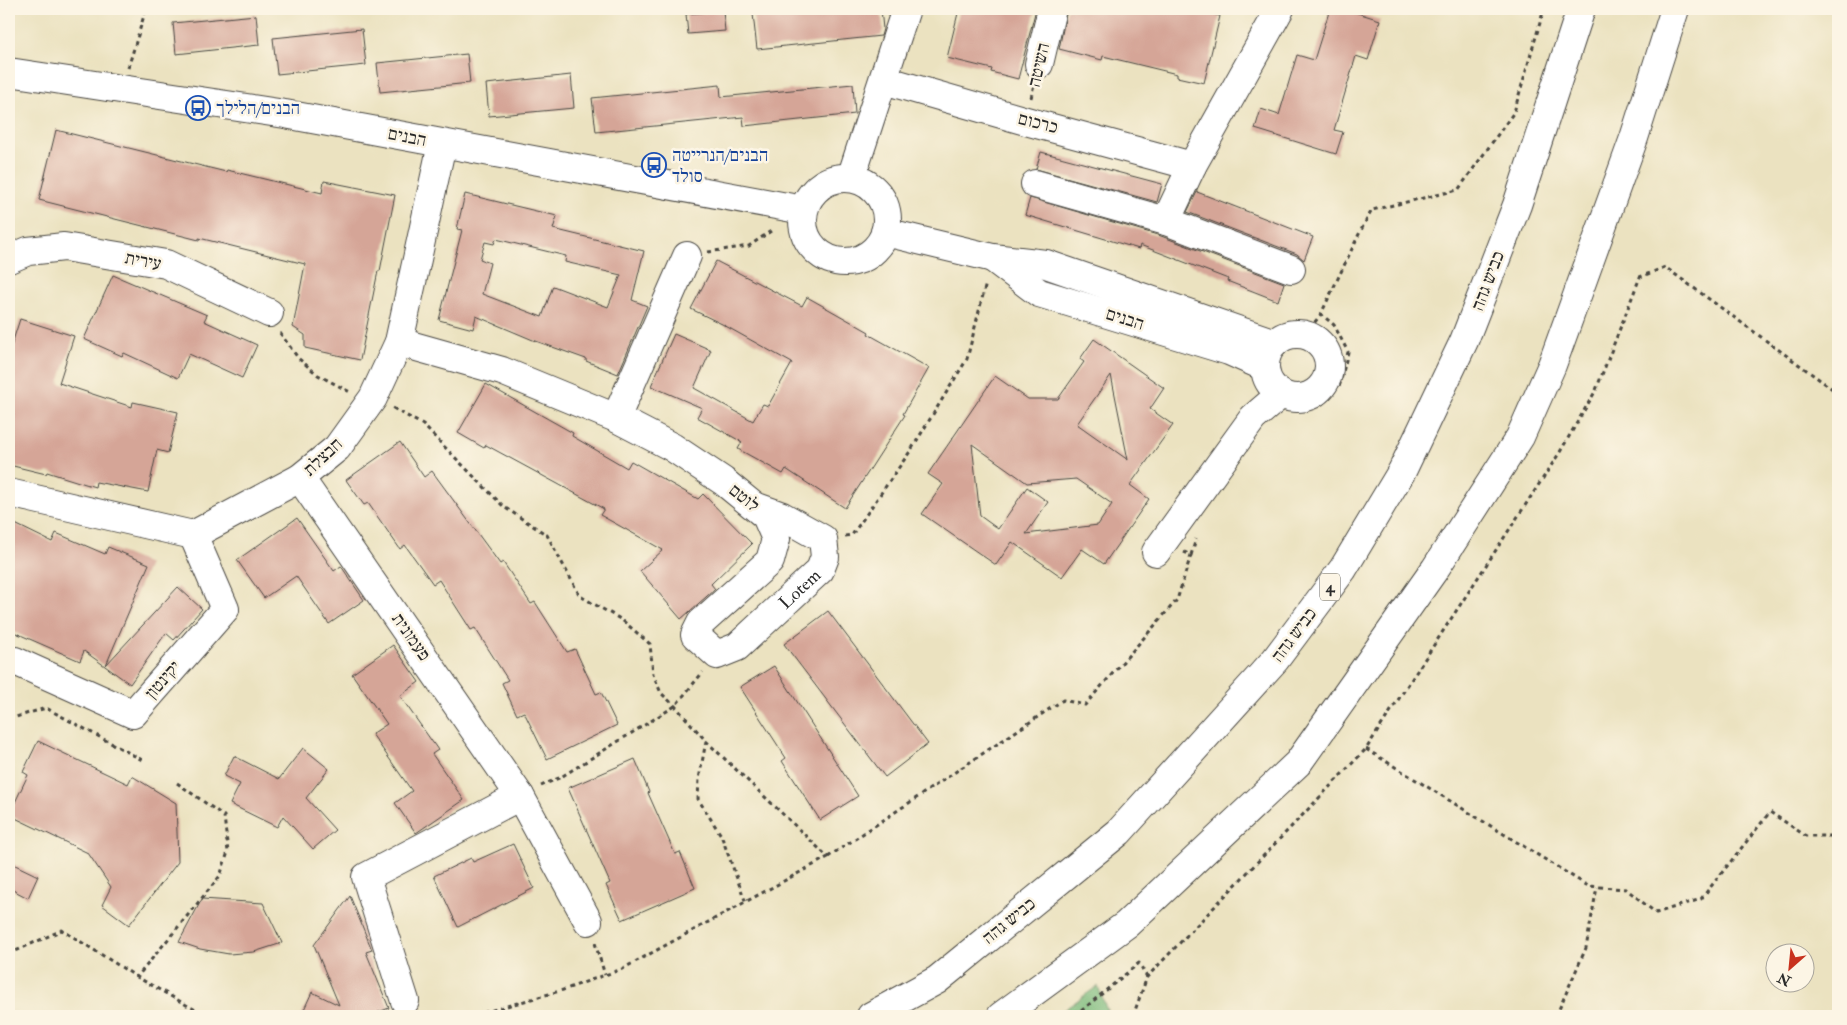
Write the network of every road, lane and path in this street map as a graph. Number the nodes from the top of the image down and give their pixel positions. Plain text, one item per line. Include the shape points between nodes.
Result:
1 (146, 9) edge
2 (906, 9) edge
3 (1052, 9) edge
4 (1280, 9) edge
5 (1544, 9) edge
6 (1581, 9) edge
7 (1675, 9) edge
8 (1039, 64) joint
9 (9, 72) edge
10 (884, 80) junction
11 (121, 89) junction
12 (1026, 121) junction
13 (442, 144) junction
14 (1192, 166) junction
15 (851, 178) junction
16 (1035, 184) dead end
17 (803, 210) junction
18 (1166, 221) junction
19 (885, 232) junction
20 (687, 256) joint
21 (993, 258) junction
22 (9, 259) edge
23 (1291, 269) dead end
24 (269, 313) joint
25 (1305, 335) junction
26 (399, 342) junction
27 (1270, 355) junction
28 (1838, 393) edge
29 (1281, 394) junction
30 (371, 401) junction
31 (616, 418) junction
32 (300, 478) junction
33 (9, 493) edge
34 (754, 506) junction
35 (193, 535) junction
36 (823, 539) junction
37 (1159, 547) joint
38 (717, 655) junction
39 (15, 661) dead end
40 (676, 706) junction
41 (9, 719) edge
42 (706, 741) junction
43 (1366, 749) junction
44 (144, 761) dead end
45 (177, 783) dead end
46 (520, 796) junction
47 (1838, 836) edge
48 (828, 857) junction
49 (1597, 887) junction
50 (746, 903) junction
51 (588, 920) joint
52 (9, 954) edge
53 (606, 975) junction
54 (137, 977) junction
55 (1147, 978) junction
56 (405, 1002) dead end
57 (206, 1016) edge
58 (472, 1016) edge
59 (872, 1016) edge
60 (1001, 1016) edge
61 (1076, 1016) edge
62 (1133, 1016) edge
63 (1556, 1016) edge

1 - 11 path
2 - 10 main road
3 - 8 main road, השיטה
4 - 14 main road
5 - 25 path via 1514,112 1458,190 1372,210 1321,314
6 - 59 main road, כביש גהה / 4 via 1517,205 1464,341 1402,471 1343,569 1275,660 1119,832 937,980
7 - 60 main road via 1634,138 1552,365 1520,437 1435,570 1298,763 1127,924
8 - 12 path, השיטה
9 - 11 main road, הבנים
10 - 12 main road, כרכום
10 - 15 main road
11 - 13 main road, הבנים via 285,114
12 - 14 main road, כרכום
13 - 17 main road, הבנים
13 - 26 main road, חבצלת
14 - 18 main road
15 - 17 main road via 839,178 821,185 808,198
15 - 19 main road via 865,182 880,197 887,218
16 - 18 main road
17 - 19 main road via 806,238 815,250 841,262 855,261 868,254 879,245
17 - 20 path via 749,246
18 - 23 main road
19 - 21 main road, הבנים
20 - 31 main road
21 - 27 main road, הבנים via 1039,293 1229,351
21 - 36 path via 967,359 911,450 852,535
22 - 24 main road, עירית via 28,251 64,247 166,264
24 - 30 path via 283,340 298,358 318,375
25 - 27 main road via 1284,336
25 - 29 main road via 1323,347 1328,357 1327,378 1321,388 1308,396 1292,398
26 - 30 main road, חבצלת
26 - 31 main road, לוטם via 502,370
27 - 29 main road via 1267,378
28 - 43 path via 1665,267 1640,276 1596,390 1560,452
29 - 37 main road via 1254,418
30 - 32 main road, חבצלת via 337,448
30 - 40 path via 423,425 504,507 547,535 580,596 622,620 650,644 653,674 660,693
31 - 34 main road, לוטם via 672,448 723,481
32 - 35 main road, חבצלת
32 - 46 main road, פעמונית
33 - 35 main road
34 - 36 main road via 782,516
34 - 38 main road, לוטם via 766,516 776,539 770,561 701,623 695,635
35 - 39 main road, יקינטון via 225,609 133,714
36 - 38 main road, Lotem via 825,557 820,570 737,647
37 - 48 path via 1191,555 1177,600 1085,705 1063,700
38 - 40 path
40 - 42 path
40 - 46 path via 561,777
41 - 44 path via 46,708
42 - 48 path
42 - 50 path via 698,799 721,836
43 - 49 path via 1588,886
43 - 55 path
45 - 54 path via 224,816 228,852 220,876
46 - 51 main road, פעמונית
46 - 56 main road via 366,877
47 - 49 path via 1806,836 1770,812 1701,899 1656,913 1626,889
48 - 50 path
49 - 63 path via 1586,948
50 - 53 path
51 - 53 path
52 - 54 path via 62,930
53 - 58 path
54 - 57 path
55 - 61 path via 1139,962
55 - 62 path

